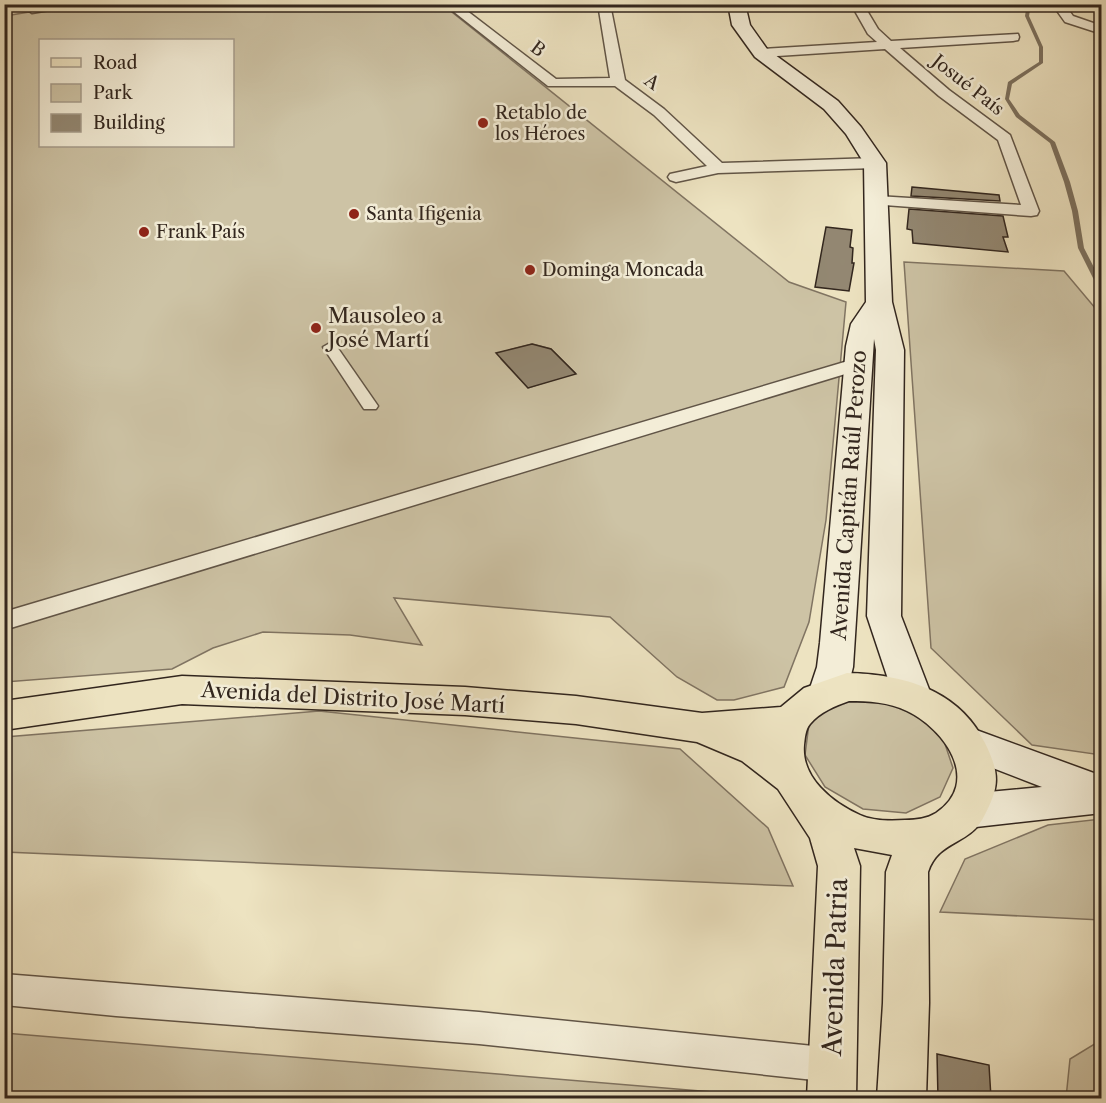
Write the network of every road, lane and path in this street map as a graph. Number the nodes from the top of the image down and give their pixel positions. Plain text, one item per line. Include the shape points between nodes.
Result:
1 (62, 4) edge
2 (604, 4) edge
3 (736, 4) edge
4 (857, 4) edge
5 (1066, 4) edge
6 (457, 6) edge
7 (38, 7) edge
8 (1101, 30) edge
9 (1013, 38) dead end
10 (887, 44) junction
11 (761, 53) junction
12 (618, 82) junction
13 (875, 163) junction
14 (718, 168) junction
15 (676, 177) dead end
16 (877, 201) junction
17 (330, 347) dead end
18 (869, 353) junction
19 (370, 406) dead end
20 (4, 621) edge
21 (828, 691) junction
22 (913, 697) junction
23 (4, 716) edge
24 (790, 721) junction
25 (702, 728) junction
26 (968, 742) junction
27 (801, 791) junction
28 (1101, 795) edge
29 (968, 811) junction
30 (930, 835) junction
31 (4, 989) edge
32 (832, 1082) edge
33 (902, 1098) edge

1 - 7 street
2 - 12 street, A
3 - 11 main road via 741,25
4 - 10 street, Josué País via 873,31
5 - 8 street via 1061,8 1069,19
6 - 12 street, B via 553,83
9 - 10 street
10 - 11 street
10 - 16 street, Josué País via 1005,138 1031,212
11 - 13 main road via 831,105
12 - 14 street, A via 659,112
13 - 14 street
13 - 16 main road, Avenida Capitán Raúl Perozo
14 - 15 street
16 - 18 main road, Avenida Capitán Raúl Perozo via 879,302
17 - 19 street
18 - 20 street
18 - 21 main road, Avenida Capitán Raúl Perozo via 838,643
18 - 22 main road, Avenida Capitán Raúl Perozo via 884,616
21 - 22 main road via 872,687
21 - 24 main road via 802,706
22 - 26 main road via 952,723
23 - 25 main road, Avenida del Distrito José Martí via 182,690 465,700 576,710
24 - 25 main road, Avenida del Distrito José Martí
24 - 27 main road via 783,747
25 - 27 main road, Avenida del Distrito José Martí via 756,750
26 - 28 main road
26 - 29 main road via 978,777
27 - 30 main road via 848,828 890,839
27 - 32 main road, Avenida Patria via 829,834 839,866
28 - 29 main road
29 - 30 main road
30 - 33 main road via 913,854 907,872
31 - 32 street via 479,1028

